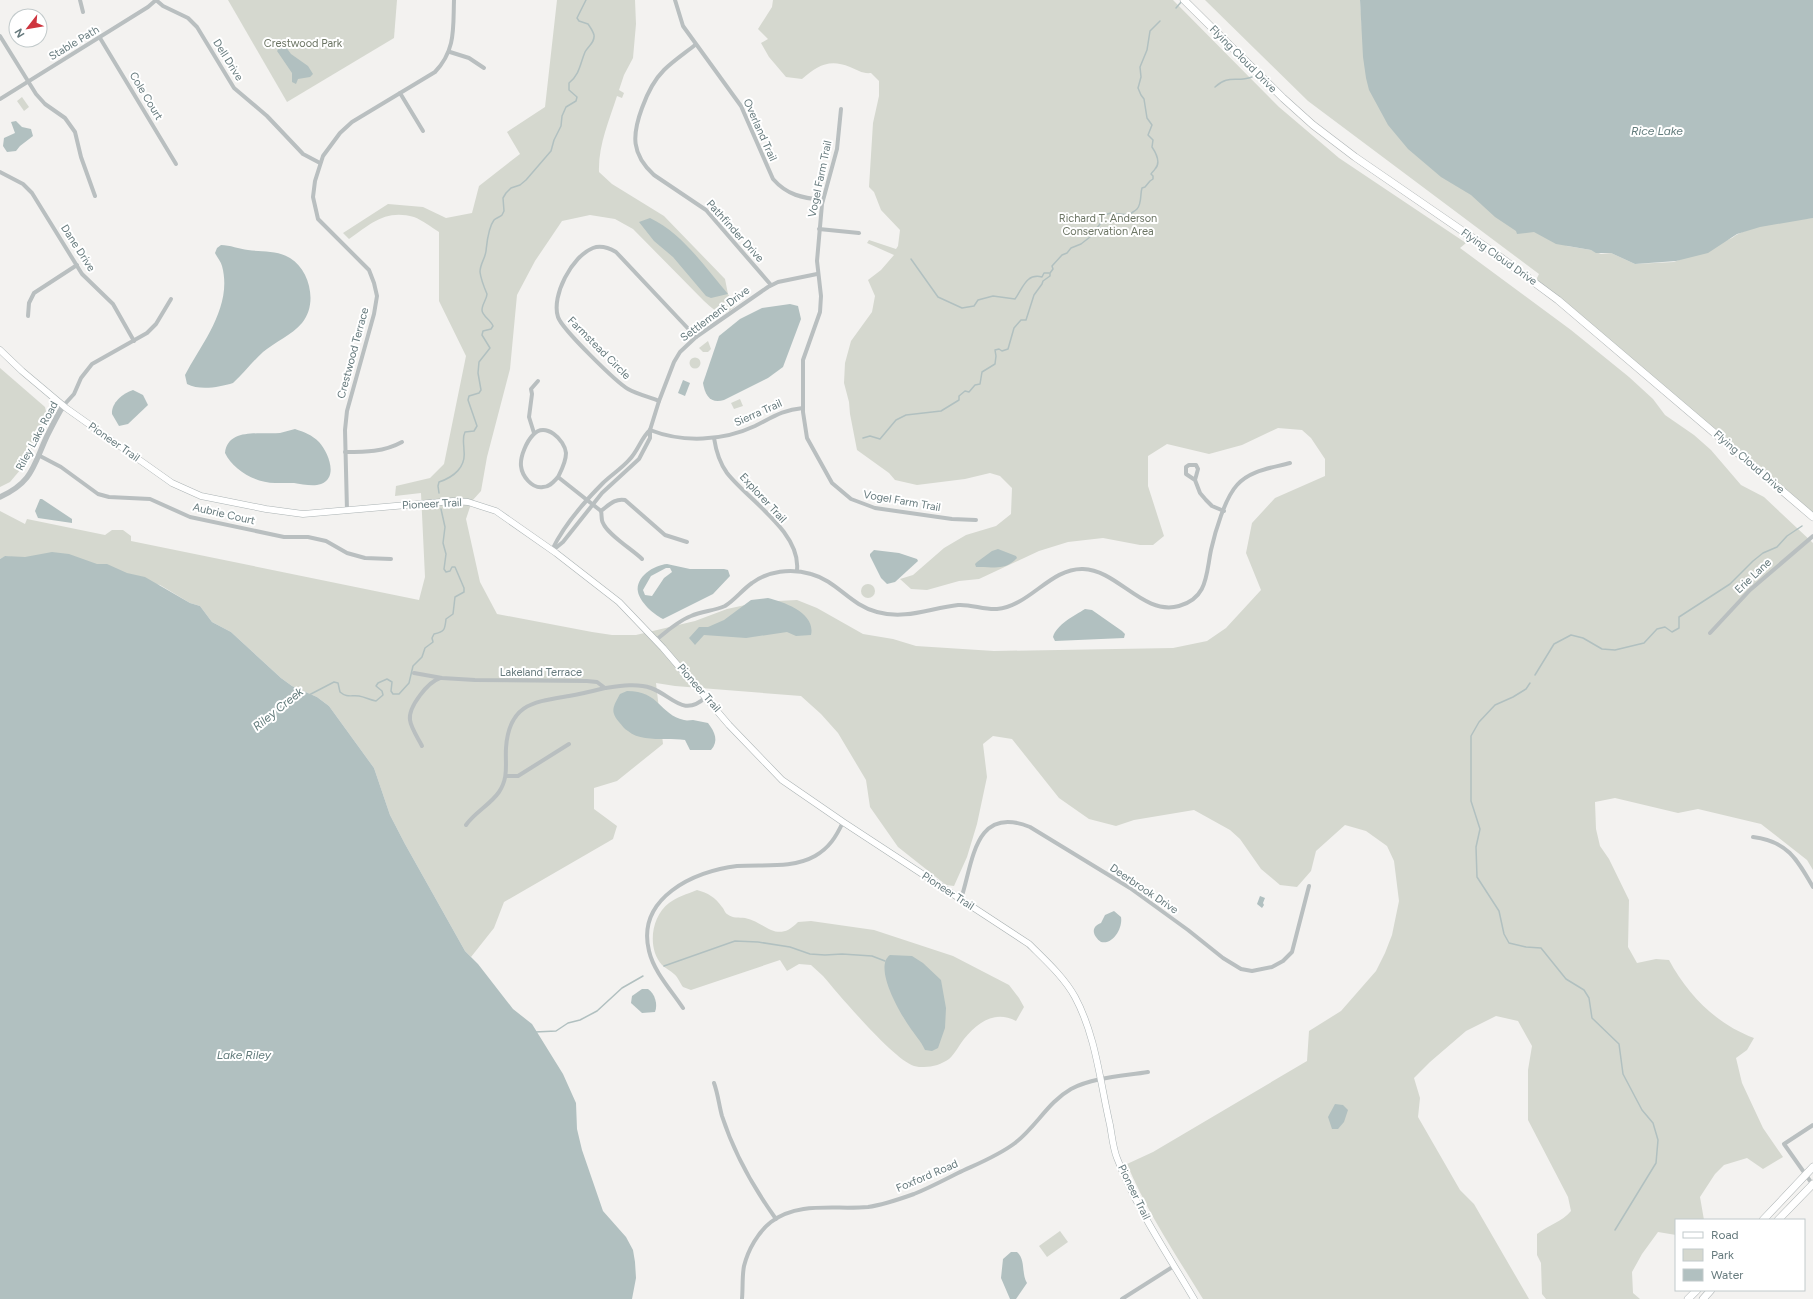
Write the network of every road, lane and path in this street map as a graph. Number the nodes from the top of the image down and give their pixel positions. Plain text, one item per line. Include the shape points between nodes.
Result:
1 (80, 0) edge
2 (156, 0) edge
3 (454, 0) edge
4 (675, 0) edge
5 (1186, 2) edge
6 (83, 12) dead end
7 (0, 36) edge
8 (100, 38) junction
9 (695, 45) junction
10 (450, 52) junction
11 (484, 68) dead end
12 (28, 81) junction
13 (400, 93) junction
14 (0, 99) edge
15 (841, 109) dead end
16 (423, 131) dead end
17 (320, 163) junction
18 (176, 164) dead end
19 (0, 172) edge
20 (95, 196) dead end
21 (823, 200) junction
22 (819, 229) junction
23 (859, 233) dead end
24 (77, 265) junction
25 (817, 274) junction
26 (771, 285) junction
27 (171, 299) dead end
28 (28, 316) dead end
29 (696, 337) junction
30 (134, 341) junction
31 (0, 350) edge
32 (538, 381) dead end
33 (659, 400) junction
34 (63, 406) junction
35 (803, 408) junction
36 (650, 430) junction
37 (534, 433) junction
38 (714, 438) junction
39 (402, 442) dead end
40 (345, 452) junction
41 (40, 456) junction
42 (1290, 463) dead end
43 (558, 477) junction
44 (1195, 480) dead end
45 (0, 497) edge
46 (588, 500) junction
47 (593, 504) junction
48 (347, 510) junction
49 (601, 511) junction
50 (1224, 511) junction
51 (1813, 517) edge
52 (976, 520) dead end
53 (1813, 536) edge
54 (687, 542) dead end
55 (552, 551) junction
56 (390, 559) dead end
57 (642, 559) dead end
58 (797, 570) junction
59 (1710, 633) dead end
60 (656, 640) junction
61 (414, 673) dead end
62 (442, 678) junction
63 (605, 688) junction
64 (706, 697) junction
65 (569, 744) dead end
66 (422, 746) dead end
67 (506, 776) junction
68 (843, 822) junction
69 (466, 824) dead end
70 (1753, 837) dead end
71 (1309, 886) dead end
72 (1813, 887) edge
73 (961, 899) junction
74 (683, 1008) dead end
75 (1148, 1072) dead end
76 (1100, 1080) junction
77 (714, 1083) dead end
78 (1813, 1125) edge
79 (1813, 1167) edge
80 (1805, 1175) junction
81 (1813, 1184) edge
82 (776, 1219) junction
83 (1764, 1219) edge
84 (1779, 1219) edge
85 (1174, 1266) junction
86 (1696, 1291) edge
87 (1711, 1291) edge
88 (742, 1299) edge
89 (1122, 1299) edge
90 (1194, 1299) edge
91 (1688, 1299) edge
92 (1703, 1299) edge

1 - 6 street
2 - 8 street, Stable Path
2 - 17 street, Dell Drive via 162,6 188,18 197,27 234,88 267,116 303,154
3 - 10 street
4 - 9 street, Overland Trail via 683,26
5 - 51 main road, Flying Cloud Drive via 1313,125 1558,300
7 - 12 street
8 - 12 street, Stable Path
8 - 18 street, Cole Court
9 - 21 street, Overland Trail via 741,106 773,179 779,187 796,196
9 - 26 street, Pathfinder Drive via 664,71 649,90 635,131 637,151 651,171 706,210
10 - 11 street via 469,58
10 - 13 street, Crestwood Terrace via 435,72
12 - 14 street, Stable Path
12 - 20 street via 40,99 65,118 75,132
13 - 16 street
13 - 17 street, Crestwood Terrace via 352,122 331,144
15 - 21 street, Vogel Farm Trail via 837,149
17 - 40 street, Crestwood Terrace via 313,197 318,219 369,270 377,296 348,411
19 - 24 street, Dane Drive via 23,184 32,193
21 - 22 street, Vogel Farm Trail
22 - 23 street, Vogel Farm Trail
22 - 25 street, Vogel Farm Trail
24 - 28 street via 34,293 29,303
24 - 30 street, Dane Drive via 86,279 113,304
25 - 26 street, Settlement Drive
25 - 35 street, Vogel Farm Trail via 821,296 820,312 803,360
26 - 29 street, Settlement Drive
27 - 30 street, Riley Lake Road via 156,324
29 - 33 street, Settlement Drive via 680,352 674,362
29 - 33 street, Farmstead Circle via 616,252 610,249 593,248 579,258 568,273 560,289 556,309 566,330 627,388
30 - 34 street, Riley Lake Road via 92,364 86,370 74,394
31 - 34 main road, Pioneer Trail
32 - 37 street via 531,389 529,417
33 - 36 street, Settlement Drive
34 - 41 street, Riley Lake Road
34 - 48 main road, Pioneer Trail via 159,474 187,490 217,499 284,512 303,514
35 - 38 street, Sierra Trail via 784,410 742,431
35 - 52 street, Vogel Farm Trail via 808,438 816,456 832,483 851,499 875,508
36 - 38 street, Sierra Trail via 685,438
36 - 46 street, Settlement Drive via 629,460
36 - 47 street, Settlement Drive via 650,438 639,458
37 - 43 street via 550,432 563,443 566,459
37 - 43 street via 522,456 520,466 524,476 534,485 543,488
38 - 58 street, Explorer Trail via 720,462 727,472 767,513 794,549 798,562
39 - 40 street via 384,450
40 - 48 street, Crestwood Terrace
41 - 45 street, Riley Lake Road via 31,473 21,484
41 - 56 street, Aubrie Court via 61,467 98,494 150,499 190,517 284,537 308,537 326,541 347,553 365,558
42 - 50 street via 1245,478 1236,485
43 - 46 street
44 - 50 street via 1206,500
46 - 47 street
46 - 55 street, Settlement Drive via 558,538
47 - 49 street
47 - 55 street, Settlement Drive via 563,542
48 - 55 main road, Pioneer Trail via 442,501 468,502 496,511
49 - 54 street via 618,500 625,500 666,535
49 - 57 street via 605,526
50 - 58 street via 1213,545 1206,581 1194,598 1178,606 1160,607 1104,574 1082,569 1061,574 1019,603 1008,607 996,609 957,605 907,615 893,615 865,609 823,578
53 - 59 street, Erie Lane via 1750,590
55 - 60 main road, Pioneer Trail via 619,602
58 - 60 street via 762,577 724,606 692,615
60 - 64 main road, Pioneer Trail
61 - 62 street, Lakeland Terrace
62 - 63 street, Lakeland Terrace via 587,681 597,682
62 - 66 street via 432,683 411,707 410,720
63 - 64 street, Lakeland Terrace via 628,685 651,688 682,706 695,706
63 - 67 street via 531,703 516,714 507,734
64 - 68 main road, Pioneer Trail via 782,780
65 - 67 street via 518,776
67 - 69 street via 499,792
68 - 73 main road, Pioneer Trail
68 - 74 street via 827,849 814,857 798,863 736,866 712,871 675,886 656,906 647,933 649,951 654,964
70 - 72 street via 1787,849
71 - 73 street, Deerbrook Drive via 1292,952 1272,967 1252,971 1241,969 1222,958 1130,888 1018,822 996,824 979,838
73 - 76 main road, Pioneer Trail via 1029,944 1074,995 1085,1018 1098,1063
75 - 76 street, Foxford Road
76 - 82 street, Foxford Road via 1082,1084 1060,1097 1015,1143 993,1157 914,1194 869,1206 793,1211
76 - 85 main road, Pioneer Trail via 1116,1156 1128,1185
77 - 82 street via 737,1155
78 - 80 street via 1784,1144
79 - 80 main road
80 - 81 street
80 - 83 main road
81 - 84 main road
82 - 88 street, Foxford Road via 756,1238 744,1266
85 - 89 street
85 - 90 main road, Pioneer Trail
86 - 91 main road
87 - 92 main road

